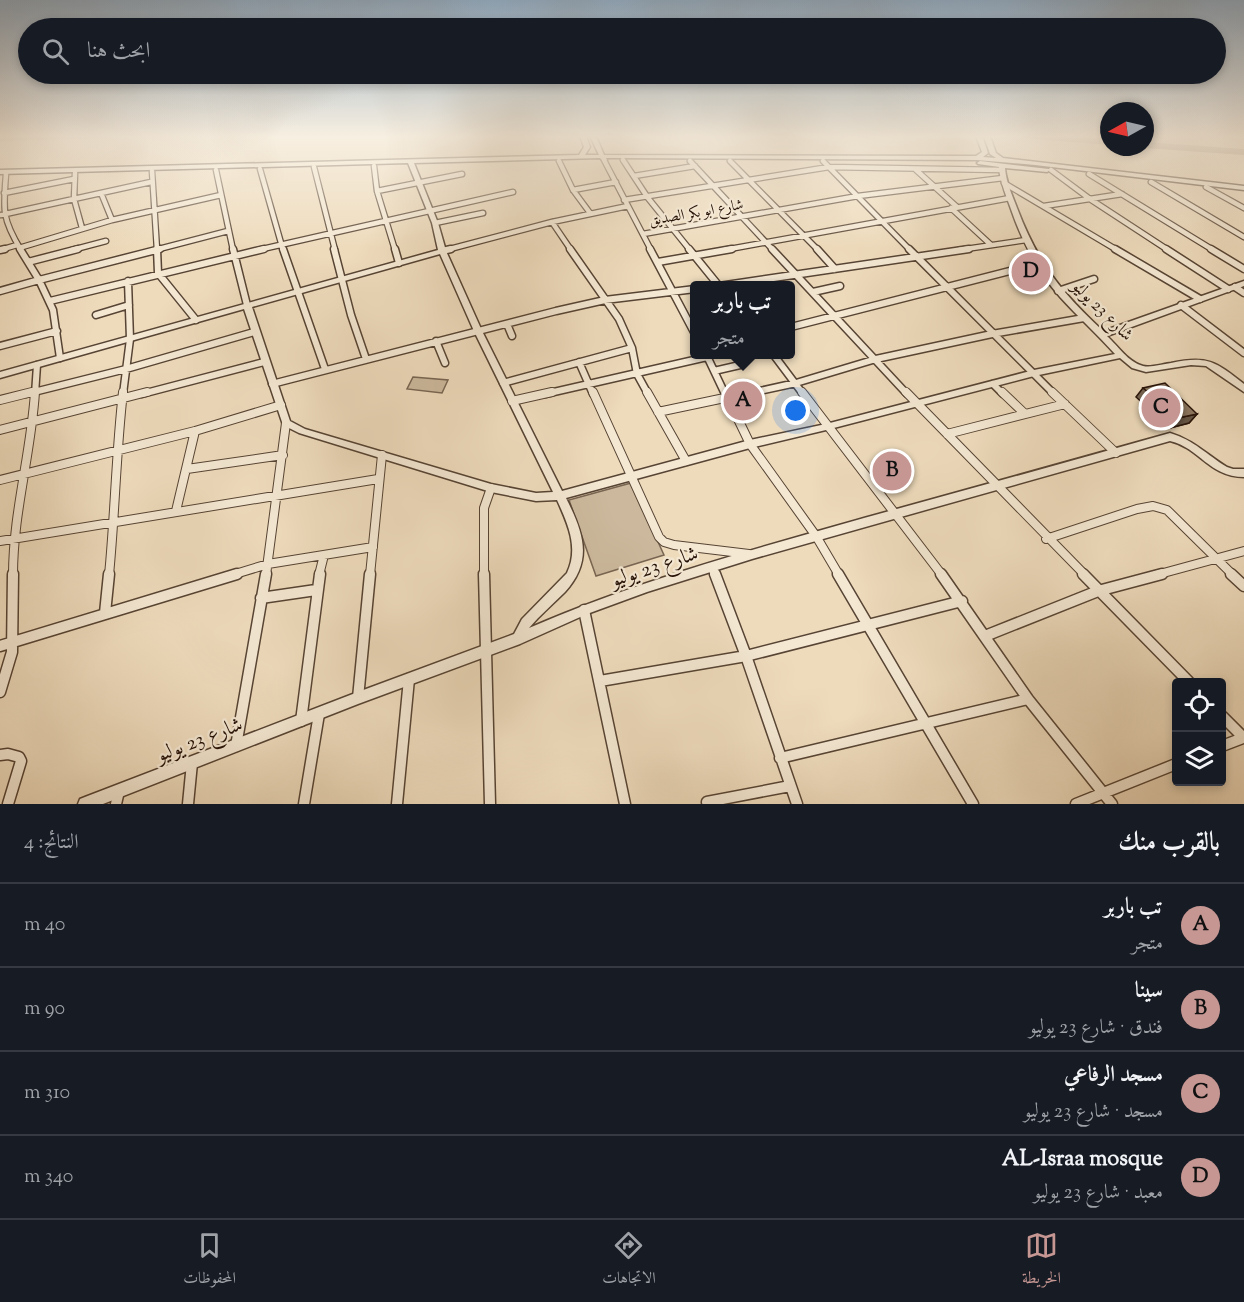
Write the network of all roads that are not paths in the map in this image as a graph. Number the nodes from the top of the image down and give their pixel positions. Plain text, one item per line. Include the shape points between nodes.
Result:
1 (2, 174) edge
2 (20, 174) edge
3 (113, 174) edge
4 (152, 174) edge
5 (217, 174) edge
6 (261, 174) edge
7 (316, 174) edge
8 (375, 174) edge
9 (414, 174) edge
10 (462, 174) dead end
11 (565, 174) edge
12 (612, 174) edge
13 (632, 174) edge
14 (645, 174) edge
15 (701, 174) edge
16 (743, 174) edge
17 (792, 174) edge
18 (836, 174) edge
19 (920, 174) edge
20 (991, 174) edge
21 (1004, 174) edge
22 (1006, 174) edge
23 (1060, 174) edge
24 (1086, 174) edge
25 (1089, 174) junction
26 (1098, 174) edge
27 (75, 176) junction
28 (634, 176) junction
29 (1141, 178) junction
30 (750, 181) junction
31 (151, 182) junction
32 (616, 182) junction
33 (1151, 182) junction
34 (417, 184) junction
35 (934, 186) junction
36 (712, 187) junction
37 (1206, 187) junction
38 (573, 190) junction
39 (1244, 190) edge
40 (378, 191) junction
41 (513, 192) dead end
42 (101, 193) junction
43 (1122, 194) junction
44 (221, 195) junction
45 (3, 196) edge
46 (858, 196) junction
47 (648, 198) junction
48 (1010, 198) junction
49 (74, 199) junction
50 (1090, 199) junction
51 (626, 203) junction
52 (1044, 206) junction
53 (954, 208) junction
54 (1244, 208) edge
55 (429, 209) junction
56 (153, 210) junction
57 (780, 210) junction
58 (483, 213) dead end
59 (590, 213) junction
60 (2, 215) edge
61 (741, 216) junction
62 (112, 220) junction
63 (385, 220) junction
64 (882, 220) junction
65 (552, 222) junction
66 (435, 223) junction
67 (82, 228) junction
68 (673, 229) junction
69 (228, 231) junction
70 (332, 232) junction
71 (643, 234) junction
72 (804, 234) junction
73 (1244, 237) edge
74 (1026, 240) junction
75 (106, 241) dead end
76 (766, 242) junction
77 (281, 244) junction
78 (990, 244) junction
79 (18, 246) junction
80 (0, 250) edge
81 (156, 251) junction
82 (442, 251) junction
83 (235, 255) junction
84 (694, 256) junction
85 (916, 256) junction
86 (28, 262) junction
87 (658, 262) junction
88 (399, 263) junction
89 (1037, 264) junction
90 (834, 269) junction
91 (1244, 269) edge
92 (158, 273) junction
93 (796, 274) junction
94 (342, 279) junction
95 (1094, 279) dead end
96 (39, 280) junction
97 (716, 281) edge
98 (747, 281) edge
99 (128, 282) junction
100 (1244, 283) edge
101 (840, 286) dead end
102 (945, 286) junction
103 (1231, 288) junction
104 (690, 290) edge
105 (0, 291) edge
106 (299, 291) junction
107 (1058, 291) junction
108 (674, 292) junction
109 (813, 292) junction
110 (1244, 293) edge
111 (1200, 299) junction
112 (605, 300) junction
113 (50, 301) junction
114 (129, 305) junction
115 (247, 305) junction
116 (1181, 305) junction
117 (96, 315) dead end
118 (835, 316) junction
119 (690, 318) edge
120 (1084, 318) junction
121 (196, 320) junction
122 (507, 324) junction
123 (795, 326) edge
124 (57, 331) junction
125 (478, 331) junction
126 (254, 332) junction
127 (992, 334) junction
128 (1101, 335) junction
129 (512, 336) dead end
130 (130, 339) junction
131 (436, 341) junction
132 (0, 346) edge
133 (632, 348) junction
134 (1244, 353) edge
135 (1123, 355) junction
136 (60, 358) junction
137 (366, 359) junction
138 (694, 359) edge
139 (708, 359) edge
140 (777, 359) edge
141 (876, 359) junction
142 (264, 362) junction
143 (579, 362) junction
144 (445, 363) dead end
145 (37, 365) junction
146 (740, 365) dead end
147 (126, 369) junction
148 (325, 369) junction
149 (714, 371) junction
150 (1034, 373) junction
151 (637, 374) junction
152 (0, 375) edge
153 (503, 383) junction
154 (796, 383) junction
155 (272, 384) junction
156 (993, 384) junction
157 (589, 385) junction
158 (1244, 389) edge
159 (36, 391) junction
160 (726, 398) junction
161 (0, 400) edge
162 (122, 400) junction
163 (512, 401) junction
164 (917, 404) junction
165 (1065, 404) junction
166 (281, 405) junction
167 (658, 412) junction
168 (1024, 413) junction
169 (33, 423) junction
170 (286, 423) junction
171 (826, 427) junction
172 (0, 430) edge
173 (195, 431) junction
174 (947, 434) junction
175 (750, 444) junction
176 (116, 451) junction
177 (1116, 453) junction
178 (382, 454) junction
179 (283, 455) junction
180 (686, 461) junction
181 (187, 469) junction
182 (1244, 473) edge
183 (22, 475) junction
184 (630, 476) junction
185 (378, 479) junction
186 (0, 480) edge
187 (998, 486) junction
188 (491, 488) junction
189 (278, 494) junction
190 (560, 496) junction
191 (176, 511) junction
192 (894, 515) junction
193 (114, 520) junction
194 (816, 536) junction
195 (13, 539) junction
196 (1047, 539) junction
197 (0, 541) edge
198 (373, 547) junction
199 (1244, 551) edge
200 (752, 554) junction
201 (324, 555) junction
202 (1216, 559) junction
203 (268, 564) junction
204 (712, 567) junction
205 (1244, 586) edge
206 (316, 590) junction
207 (1098, 591) junction
208 (261, 598) junction
209 (962, 601) junction
210 (584, 610) junction
211 (105, 612) junction
212 (866, 623) junction
213 (985, 636) junction
214 (520, 638) junction
215 (11, 643) junction
216 (0, 646) edge
217 (486, 651) junction
218 (746, 656) junction
219 (1185, 678) edge
220 (409, 679) junction
221 (600, 681) junction
222 (0, 692) edge
223 (358, 698) junction
224 (1028, 699) junction
225 (319, 714) junction
226 (301, 721) junction
227 (1226, 721) edge
228 (926, 725) junction
229 (1244, 738) edge
230 (1226, 744) edge
231 (236, 746) junction
232 (0, 755) edge
233 (780, 758) junction
234 (192, 763) junction
235 (1172, 766) edge
236 (790, 786) junction
237 (1103, 794) junction
238 (118, 797) edge
239 (707, 802) dead end
240 (8, 804) edge
241 (85, 804) edge
242 (188, 804) edge
243 (304, 804) edge
244 (397, 804) edge
245 (490, 804) edge
246 (625, 804) edge
247 (796, 804) edge
248 (973, 804) edge
249 (1076, 804) edge
250 (1112, 804) edge

1 - 2 street
1 - 27 street
1 - 45 street
3 - 27 street
4 - 31 street
5 - 44 street
6 - 77 street
7 - 70 street
8 - 40 street
9 - 34 street
10 - 34 street
11 - 38 street
12 - 32 street
13 - 28 street
14 - 28 street
15 - 36 street
16 - 30 street
17 - 30 street
18 - 46 street
19 - 35 street
20 - 35 street, شارع ابو بكر الصديق
21 - 48 street, شارع 23 يوليو
22 - 52 street
23 - 50 street
24 - 25 street
25 - 29 street
25 - 43 street
26 - 29 street
27 - 45 street
27 - 49 street
28 - 47 street
29 - 33 street
29 - 39 street
30 - 36 street
30 - 57 street
31 - 42 street
31 - 56 street
32 - 38 street
32 - 51 street
33 - 37 street
33 - 73 street
34 - 40 street
34 - 55 street
35 - 46 street, شارع ابو بكر الصديق
35 - 53 street
36 - 47 street
36 - 61 street
37 - 39 street
37 - 54 street
38 - 59 street
40 - 63 street
41 - 55 street
42 - 49 street
42 - 62 street
43 - 50 street
43 - 91 street
44 - 56 street
44 - 69 street
45 - 60 street
46 - 57 street, شارع ابو بكر الصديق
46 - 64 street
47 - 51 street
47 - 68 street
48 - 53 street
48 - 74 street, شارع 23 يوليو
49 - 60 street
49 - 67 street
50 - 52 street
50 - 103 street
51 - 59 street
51 - 71 street
52 - 111 street
53 - 64 street
53 - 78 street
55 - 63 street
55 - 66 street
56 - 62 street
56 - 81 street
57 - 61 street, شارع ابو بكر الصديق
57 - 72 street
58 - 66 street
59 - 65 street
60 - 79 street
61 - 68 street, شارع ابو بكر الصديق
61 - 76 street
62 - 67 street
63 - 70 street
63 - 88 street
64 - 72 street
64 - 85 street
65 - 82 street
65 - 112 street
66 - 82 street
67 - 79 street
68 - 71 street, شارع ابو بكر الصديق
68 - 84 street
69 - 81 street
69 - 83 street
70 - 77 street
70 - 94 street
71 - 87 street
72 - 76 street
72 - 90 street
74 - 78 street
74 - 89 street, شارع 23 يوليو
75 - 86 street
76 - 84 street
76 - 93 street
77 - 83 street
77 - 106 street
78 - 85 street
79 - 80 street
79 - 86 street
81 - 92 street
81 - 96 street
82 - 88 street
82 - 125 street
83 - 92 street
83 - 115 street
84 - 87 street
84 - 97 street
85 - 90 street
85 - 102 street
86 - 96 street
87 - 108 street
88 - 94 street
89 - 102 street
89 - 107 street, شارع 23 يوليو
90 - 93 street
92 - 99 street
92 - 121 street
93 - 98 street
93 - 109 street
94 - 106 street
94 - 137 street
95 - 107 street
96 - 105 street
96 - 113 street
99 - 113 street
99 - 114 street
100 - 103 street
101 - 109 street
102 - 118 street
102 - 127 street
103 - 110 street
103 - 111 street
104 - 108 street
106 - 115 street
106 - 148 street
107 - 120 street, شارع 23 يوليو
108 - 112 street
108 - 119 street
109 - 118 street
111 - 116 street
112 - 122 street
112 - 133 street
113 - 124 street
114 - 117 street
114 - 130 street
115 - 121 street
115 - 126 street
116 - 128 street
116 - 134 street
118 - 123 street
118 - 141 street
120 - 127 street
120 - 128 street, شارع 23 يوليو
121 - 130 street
122 - 125 street
122 - 129 street
124 - 132 street
124 - 136 street
125 - 131 street
125 - 153 street
126 - 142 street
126 - 147 street
127 - 141 street
127 - 150 street
128 - 135 street, شارع 23 يوليو
130 - 136 street
130 - 147 street
131 - 137 street
131 - 144 street
133 - 143 street
133 - 151 street
135 - 150 street
135 - 158 street, شارع 23 يوليو via 1140,368 1148,369 1205,361
136 - 145 street
137 - 148 street
138 - 151 street
139 - 149 street
140 - 154 street
141 - 154 street
141 - 164 street
142 - 155 street
142 - 162 street
143 - 153 street
143 - 157 street
145 - 152 street
145 - 159 street
146 - 149 street
147 - 159 street
147 - 162 street
148 - 155 street
149 - 160 street
150 - 156 street
150 - 165 street
151 - 157 street
151 - 167 street
153 - 163 street
154 - 160 street
154 - 171 street
155 - 166 street
156 - 164 street
156 - 168 street
157 - 163 street
157 - 184 street
159 - 161 street
159 - 169 street
160 - 167 street
160 - 175 street
162 - 169 street
162 - 176 street
163 - 190 street
164 - 171 street
164 - 174 street
165 - 168 street
165 - 177 street
166 - 170 street
166 - 173 street
167 - 180 street
168 - 174 street
169 - 172 street
169 - 183 street
170 - 178 street
170 - 179 street
171 - 175 street
171 - 192 street
173 - 176 street
173 - 181 street
174 - 187 street
175 - 180 street
175 - 194 street
176 - 183 street
176 - 193 street
177 - 182 street, شارع 23 يوليو via 1178,438 1220,468
177 - 187 street, شارع 23 يوليو
178 - 185 street
178 - 188 street
179 - 181 street
179 - 189 street
180 - 184 street
181 - 191 street
183 - 186 street
183 - 195 street
184 - 190 street
184 - 200 street via 664,542
185 - 189 street
185 - 198 street
187 - 192 street, شارع 23 يوليو
187 - 196 street
188 - 190 street via 536,497
188 - 217 street via 483,522
189 - 191 street
189 - 203 street
190 - 214 street via 576,531 579,560 572,574 523,626
191 - 193 street
192 - 194 street, شارع 23 يوليو
192 - 209 street
193 - 195 street
193 - 211 street
194 - 200 street, شارع 23 يوليو
194 - 212 street
195 - 197 street
195 - 215 street
196 - 202 street via 1137,509 1158,506 1167,510
196 - 207 street
198 - 201 street
198 - 223 street
199 - 202 street
200 - 204 street, شارع 23 يوليو
201 - 203 street
201 - 206 street
202 - 205 street
202 - 207 street
203 - 208 street
203 - 211 street
204 - 210 street, شارع 23 يوليو
204 - 218 street
206 - 208 street
206 - 226 street
207 - 213 street
207 - 219 street
208 - 231 street
209 - 212 street
209 - 213 street
210 - 214 street, شارع 23 يوليو
210 - 221 street
211 - 215 street
212 - 218 street
212 - 228 street
213 - 224 street
214 - 217 street, شارع 23 يوليو
215 - 216 street
215 - 222 street via 10,662
217 - 220 street, شارع 23 يوليو
217 - 245 street
218 - 221 street
218 - 233 street
220 - 223 street, شارع 23 يوليو
220 - 244 street
221 - 246 street
223 - 225 street, شارع 23 يوليو
224 - 228 street
224 - 237 street
225 - 226 street, شارع 23 يوليو
225 - 243 street
226 - 231 street, شارع 23 يوليو
227 - 229 street
228 - 233 street
228 - 248 street
229 - 230 street
231 - 234 street, شارع 23 يوليو
232 - 240 street via 19,757 21,761
233 - 236 street
234 - 238 street, شارع 23 يوليو
234 - 242 street
235 - 237 street
236 - 239 street
236 - 247 street
237 - 249 street
237 - 250 street
238 - 241 street, شارع 23 يوليو

